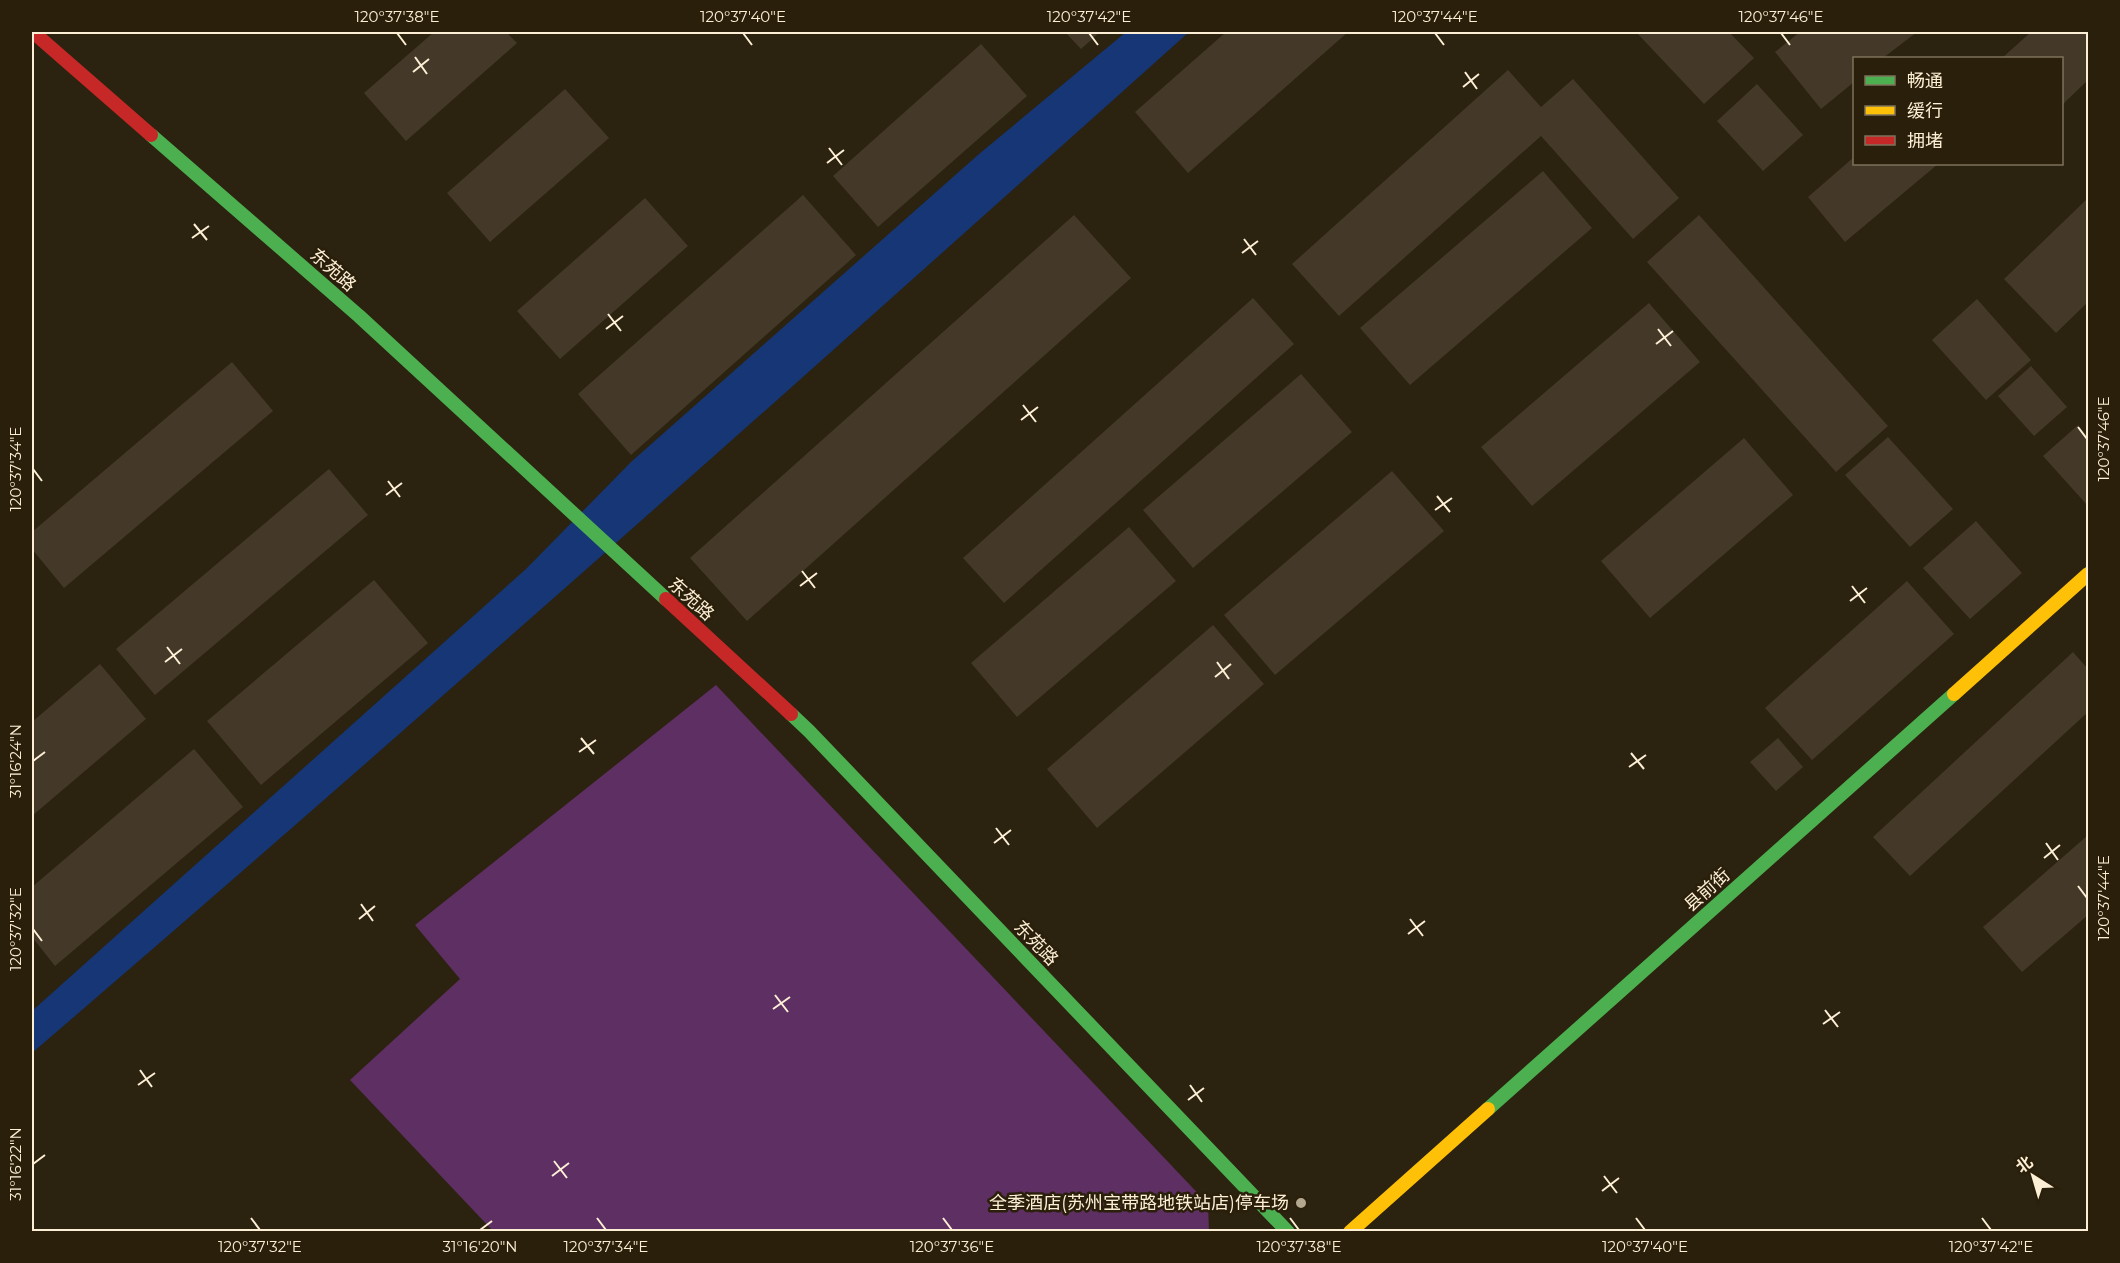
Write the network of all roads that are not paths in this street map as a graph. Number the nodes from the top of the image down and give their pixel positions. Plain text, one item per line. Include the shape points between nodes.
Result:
1 (33, 32) edge
2 (50, 41) junction
3 (32, 54) edge
4 (2088, 574) edge
5 (1288, 1232) edge
6 (1350, 1232) edge

1 - 2 street, 东苑路
2 - 3 street
2 - 5 street, 东苑路 via 359,316 809,731
4 - 6 street, 县前街

